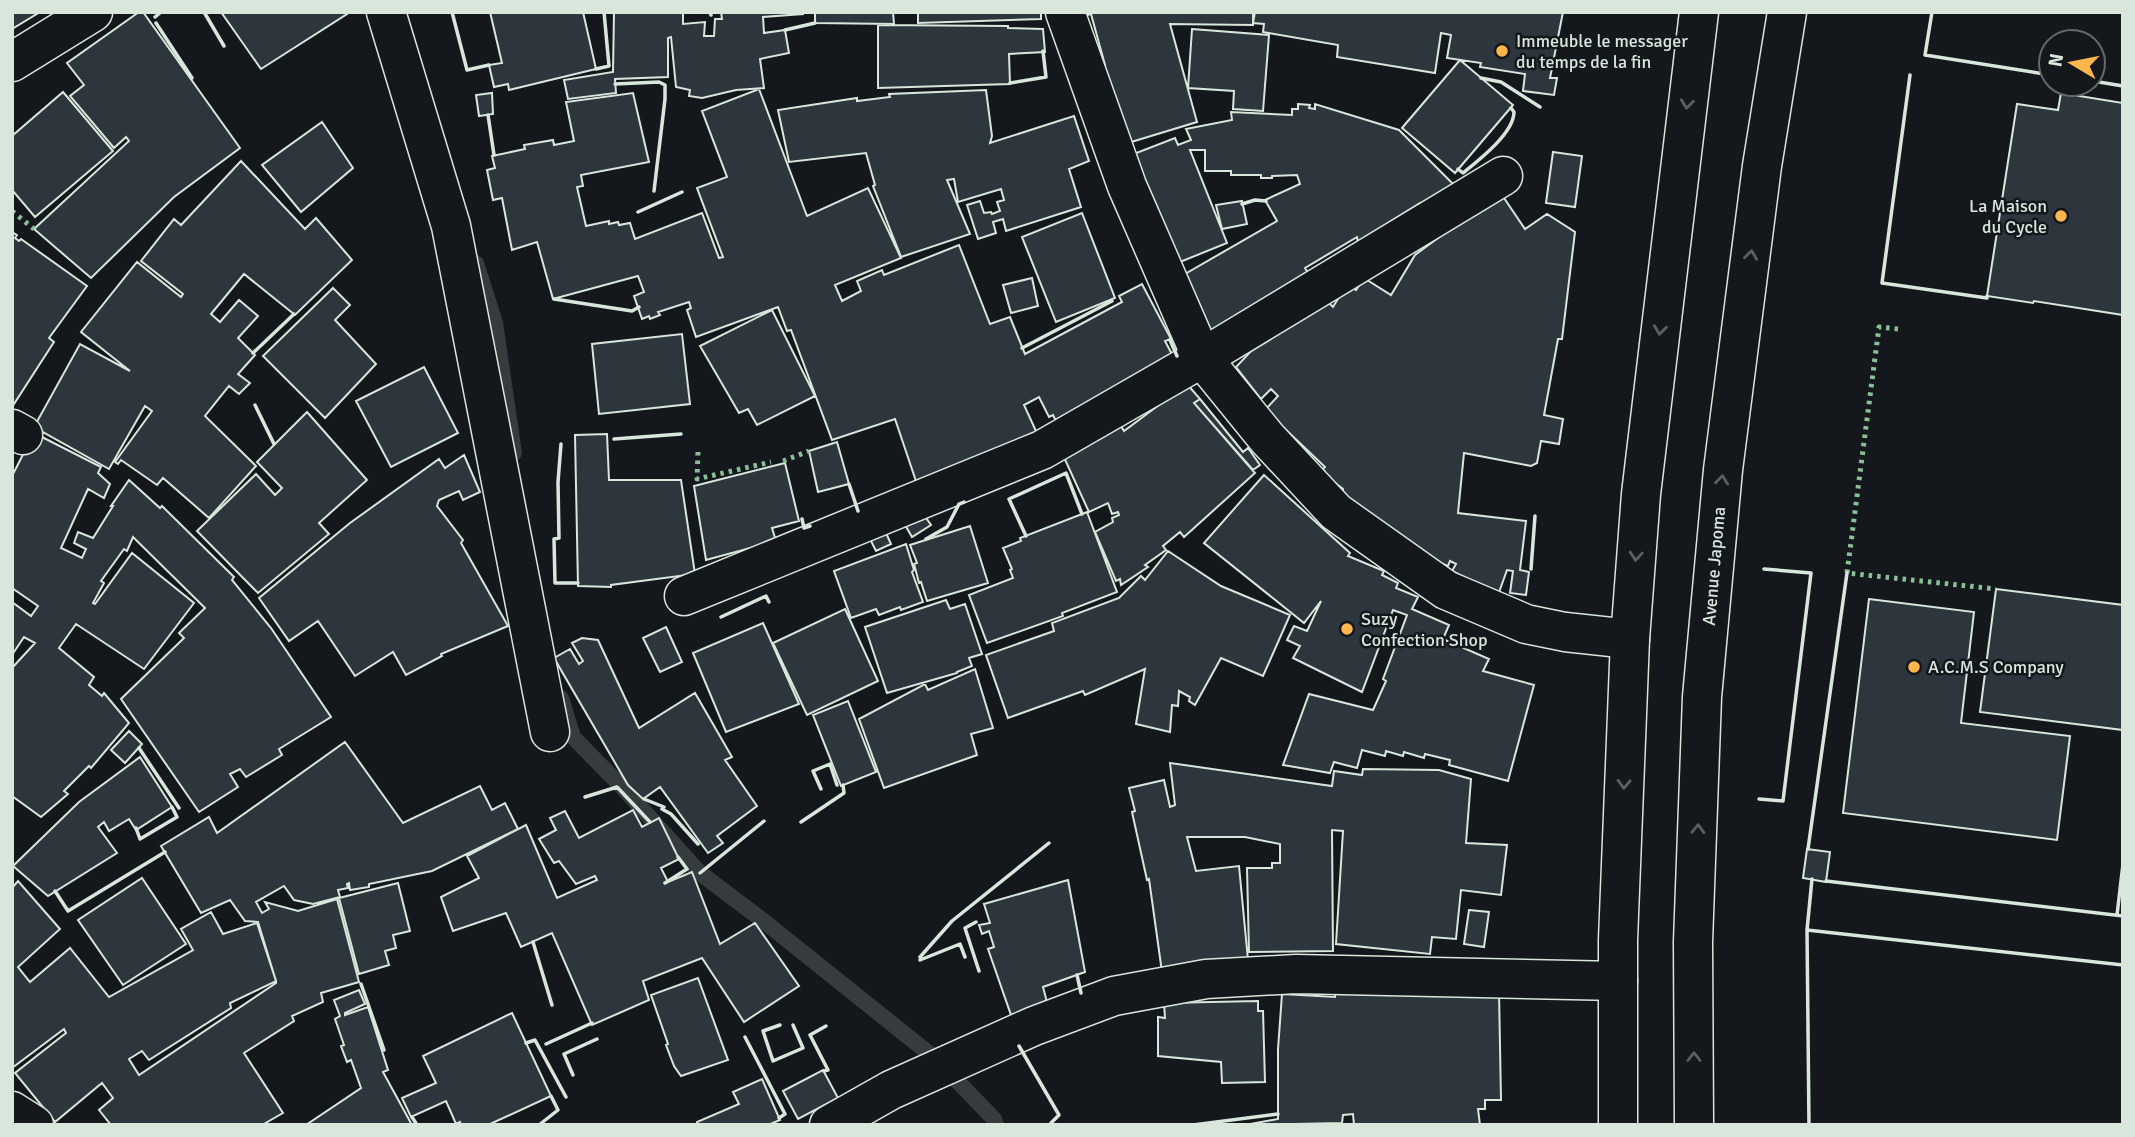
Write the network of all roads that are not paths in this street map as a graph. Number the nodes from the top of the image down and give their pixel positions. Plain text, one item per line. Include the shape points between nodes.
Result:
1 (93, 12) edge
2 (386, 12) edge
3 (1065, 12) edge
4 (1699, 12) edge
5 (1787, 12) edge
6 (12, 61) edge
7 (1503, 176) dead end
8 (1202, 358) junction
9 (684, 596) dead end
10 (1630, 639) junction
11 (550, 732) dead end
12 (1618, 981) junction
13 (12, 1111) edge
14 (34, 1125) edge
15 (829, 1125) edge
16 (1618, 1125) edge
17 (1694, 1125) edge

1 - 6 street
2 - 11 street via 451,226
3 - 8 street via 1127,186
4 -> 10 street via 1641,494
17 -> 5 street, Avenue Japoma via 1693,942 1702,698 1723,470
7 - 8 street
8 - 9 street via 1042,450
8 - 10 street via 1336,512 1446,590 1526,624
10 -> 12 street
12 - 15 street via 1296,974 1206,979 1114,996 1034,1026 891,1090
12 - 16 street
13 - 14 street

